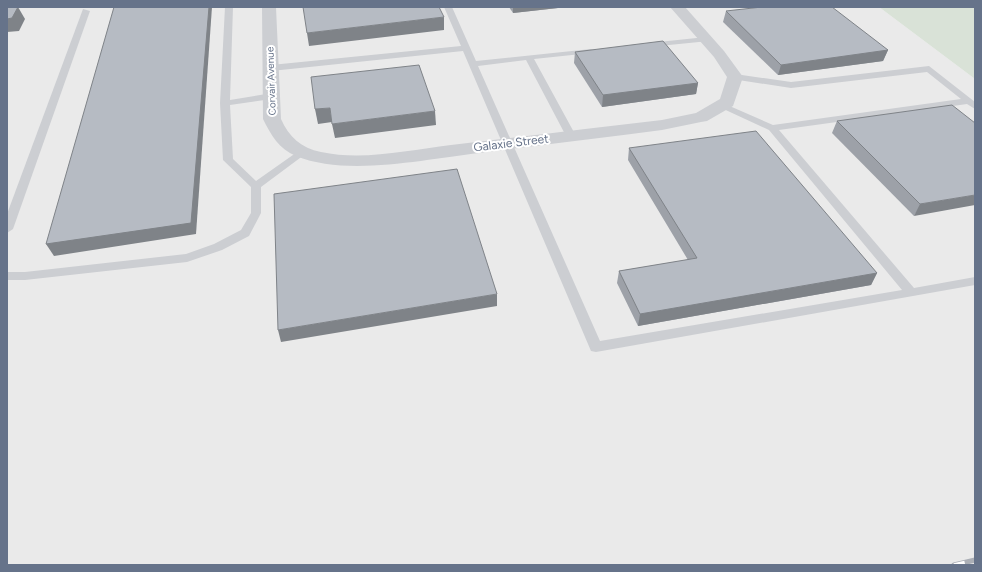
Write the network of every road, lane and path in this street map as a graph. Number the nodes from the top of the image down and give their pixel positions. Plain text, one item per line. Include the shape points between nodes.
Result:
1 (229, 7) edge
2 (269, 7) edge
3 (448, 7) edge
4 (677, 7) edge
5 (86, 11) dead end
6 (706, 39) junction
7 (637, 46) edge
8 (466, 48) junction
9 (598, 50) edge
10 (529, 58) junction
11 (472, 64) junction
12 (271, 68) junction
13 (735, 77) junction
14 (272, 96) junction
15 (225, 103) junction
16 (972, 103) edge
17 (724, 104) junction
18 (772, 128) junction
19 (572, 136) junction
20 (506, 144) junction
21 (298, 149) junction
22 (256, 186) junction
23 (7, 229) edge
24 (7, 276) edge
25 (975, 281) edge
26 (911, 293) junction

1 - 15 lane
2 - 12 street, Corvair Avenue
3 - 8 lane
4 - 6 street
5 - 23 lane
6 - 7 lane
6 - 13 street
8 - 11 lane
8 - 12 lane
9 - 10 lane
10 - 11 lane
10 - 19 lane
11 - 20 lane
12 - 14 street, Corvair Avenue
13 - 16 lane via 791,86 929,69
13 - 17 street
14 - 15 lane
14 - 21 street, Corvair Avenue via 274,126 278,134
15 - 22 lane via 228,160
16 - 18 lane
17 - 18 lane
17 - 19 street, Galaxie Street via 701,117 662,125
18 - 26 lane
19 - 20 street, Galaxie Street
20 - 21 street, Galaxie Street via 357,161 332,160
20 - 26 lane via 596,346
21 - 22 lane
22 - 24 lane via 256,214 245,233 218,247 187,258
25 - 26 lane

